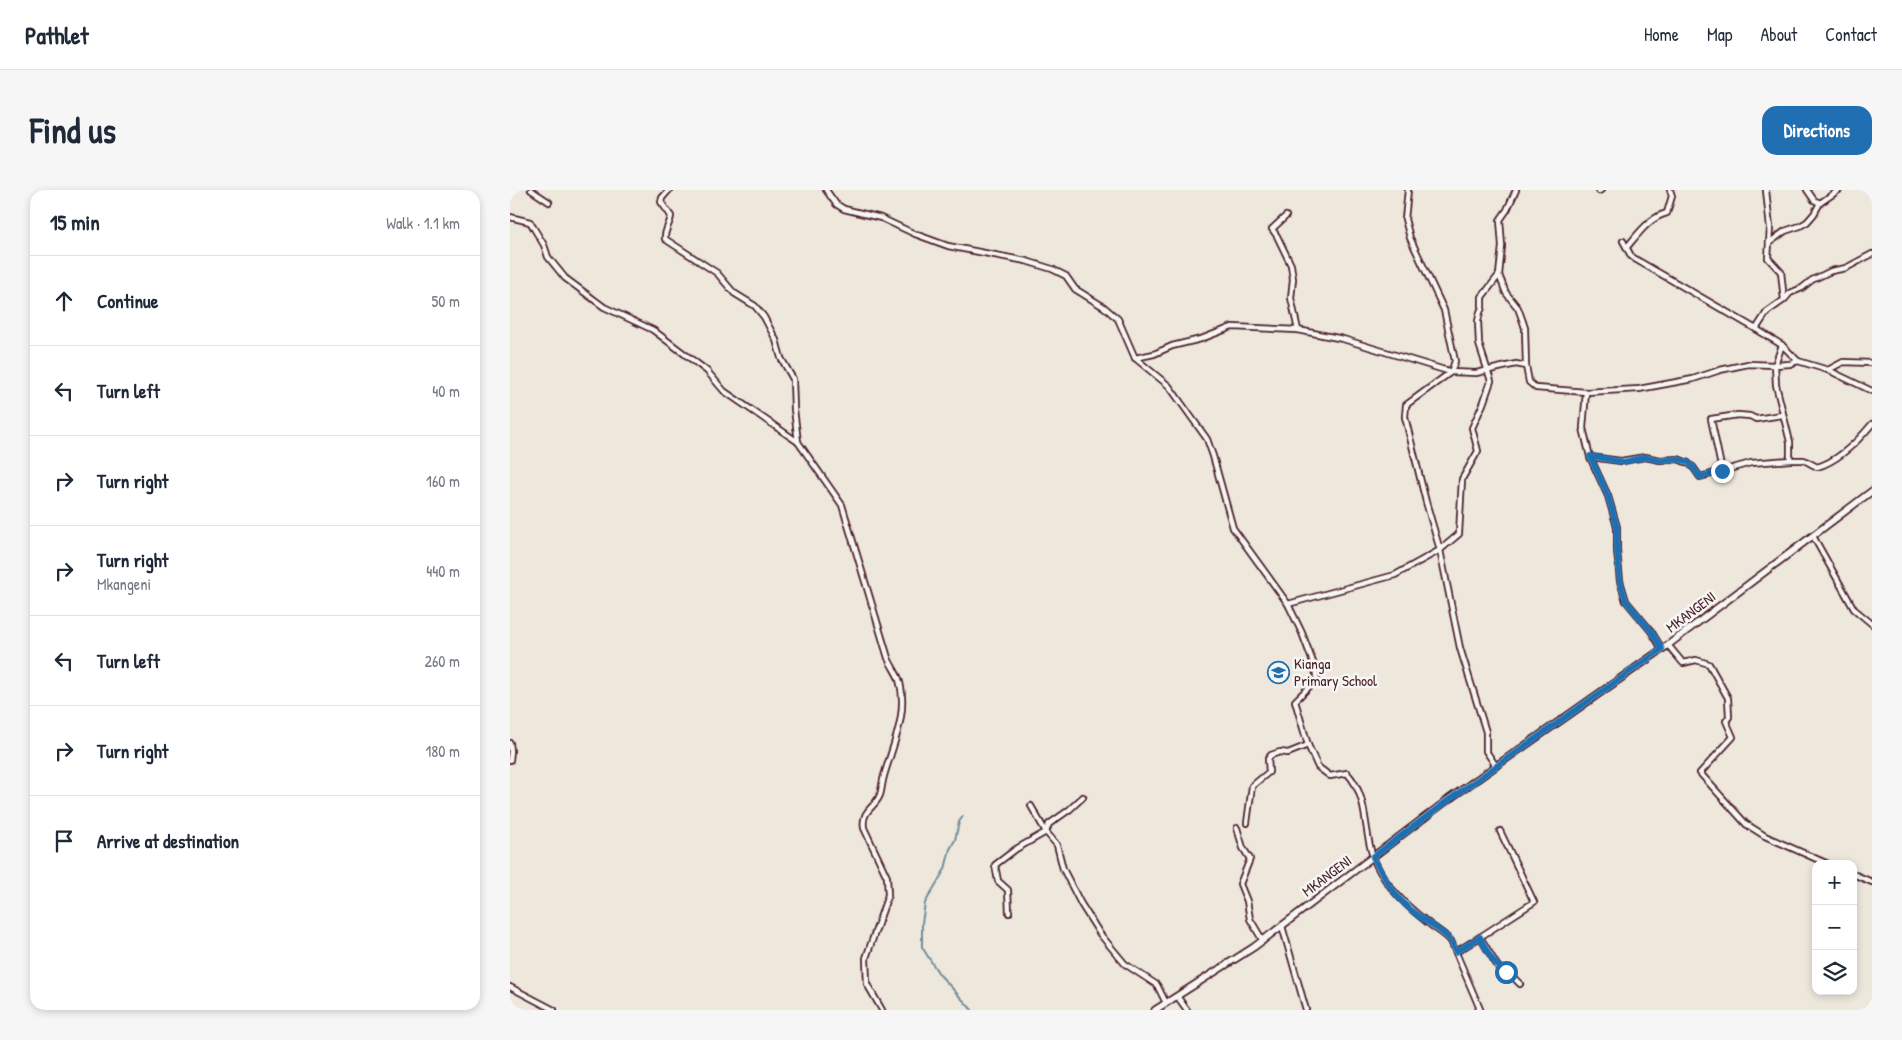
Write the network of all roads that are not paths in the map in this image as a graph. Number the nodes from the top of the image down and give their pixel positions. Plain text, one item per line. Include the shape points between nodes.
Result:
1 (531, 190) edge
2 (669, 190) edge
3 (826, 190) edge
4 (1408, 190) edge
5 (1516, 190) edge
6 (1670, 190) edge
7 (1766, 190) edge
8 (1807, 190) edge
9 (1839, 190) edge
10 (549, 202) dead end
11 (1820, 203) junction
12 (1286, 216) dead end
13 (510, 217) edge
14 (1623, 241) dead end
15 (1769, 243) junction
16 (1627, 247) junction
17 (1872, 254) edge
18 (1499, 275) junction
19 (1784, 300) junction
20 (1756, 328) junction
21 (1298, 330) junction
22 (1782, 345) junction
23 (1135, 358) junction
24 (1798, 361) junction
25 (1872, 363) edge
26 (1775, 365) junction
27 (1526, 366) junction
28 (1828, 370) junction
29 (1487, 371) junction
30 (1451, 372) junction
31 (1872, 391) edge
32 (1586, 392) junction
33 (1782, 415) junction
34 (1872, 424) edge
35 (798, 442) junction
36 (1590, 456) junction
37 (1790, 460) junction
38 (1722, 471) junction
39 (1872, 491) edge
40 (1813, 536) junction
41 (1440, 550) junction
42 (1288, 604) junction
43 (1872, 624) edge
44 (1668, 645) junction
45 (1662, 649) junction
46 (510, 743) edge
47 (1308, 745) junction
48 (510, 760) edge
49 (1496, 766) junction
50 (1082, 797) dead end
51 (1031, 806) dead end
52 (1247, 823) dead end
53 (1237, 828) dead end
54 (1500, 831) dead end
55 (1046, 832) junction
56 (1373, 857) junction
57 (1819, 860) edge
58 (1857, 876) edge
59 (1872, 882) edge
60 (1009, 913) dead end
61 (1282, 926) junction
62 (1480, 937) junction
63 (1263, 941) junction
64 (1456, 952) junction
65 (1520, 984) dead end
66 (510, 987) edge
67 (1177, 996) junction
68 (1166, 1003) junction
69 (554, 1010) edge
70 (882, 1010) edge
71 (1155, 1010) edge
72 (1187, 1010) edge
73 (1306, 1010) edge
74 (1478, 1010) edge

1 - 10 street
2 - 35 street via 661,202 671,216 666,239 717,273 734,293 755,306 776,340 781,358 793,379
3 - 23 street via 844,209 881,218 948,246 1026,261 1066,276 1075,289 1118,319
4 - 30 street via 1405,219 1410,238 1444,310 1455,361
5 - 18 street via 1500,220
6 - 16 street via 1672,196 1667,213 1656,216
7 - 15 street
8 - 11 street
9 - 11 street
11 - 15 street via 1807,222 1785,231
12 - 21 street via 1272,230 1291,265 1291,298
13 - 35 street via 530,222 548,257 565,278 604,307 653,330 707,371 724,391
14 - 16 street
15 - 19 street via 1768,258 1781,272
16 - 20 street via 1635,259
17 - 19 street via 1846,268 1812,280
18 - 27 street via 1506,293 1518,308 1525,328
18 - 29 street via 1482,297 1480,312 1478,344
19 - 20 street via 1767,312
20 - 22 street
21 - 23 street via 1232,327
21 - 30 street via 1348,340
22 - 24 street
22 - 26 street
23 - 42 street via 1169,386 1207,439 1233,528
24 - 26 street
24 - 28 street
25 - 28 street via 1843,362
26 - 32 street via 1748,364 1639,389
26 - 33 street
27 - 29 street via 1516,364
27 - 32 street via 1529,382 1536,388
28 - 31 street
29 - 30 street
29 - 41 street via 1491,381 1472,428 1478,451 1462,479 1459,534
30 - 41 street via 1406,405 1405,417
32 - 36 street via 1583,428
33 - 37 street via 1790,442
33 - 38 street via 1756,419 1738,415 1711,419
34 - 37 street via 1860,439 1824,465 1817,467 1804,460
35 - 70 street via 842,505 903,702 880,796 863,821 888,877 888,895 866,958 867,984
36 - 38 street via 1624,462 1645,457 1678,459 1688,462 1700,477
36 - 45 street via 1608,496 1617,527 1620,581 1626,601
37 - 38 street via 1751,463
39 - 40 street, MKANGENI
40 - 43 street via 1854,610
40 - 44 street, MKANGENI
41 - 42 street via 1395,575
41 - 49 street via 1460,648 1486,732 1486,751
42 - 47 street via 1302,633 1317,679 1295,702
44 - 45 street, MKANGENI
44 - 57 street via 1683,663 1696,660 1709,664 1728,698 1730,717 1726,720 1734,737 1700,772 1746,824 1764,836
45 - 49 street, MKANGENI
46 - 48 street
47 - 52 street via 1288,753 1271,754 1268,772 1252,786
47 - 56 street via 1318,767 1330,776 1348,773 1355,782
49 - 56 street, MKANGENI
50 - 55 street via 1049,824
51 - 55 street
53 - 63 street via 1242,848 1250,859 1240,884 1250,919
54 - 62 street via 1534,902
55 - 60 street via 996,865 998,881 1008,890
55 - 68 street via 1057,844 1063,869 1100,934 1125,964 1157,985
56 - 61 street, MKANGENI
56 - 64 street via 1386,882 1404,902 1445,934
58 - 59 street
61 - 63 street, MKANGENI
61 - 73 street
62 - 64 street
62 - 65 street via 1498,967
63 - 67 street, MKANGENI
64 - 74 street
66 - 69 street
67 - 68 street, MKANGENI
67 - 72 street
68 - 71 street, MKANGENI

